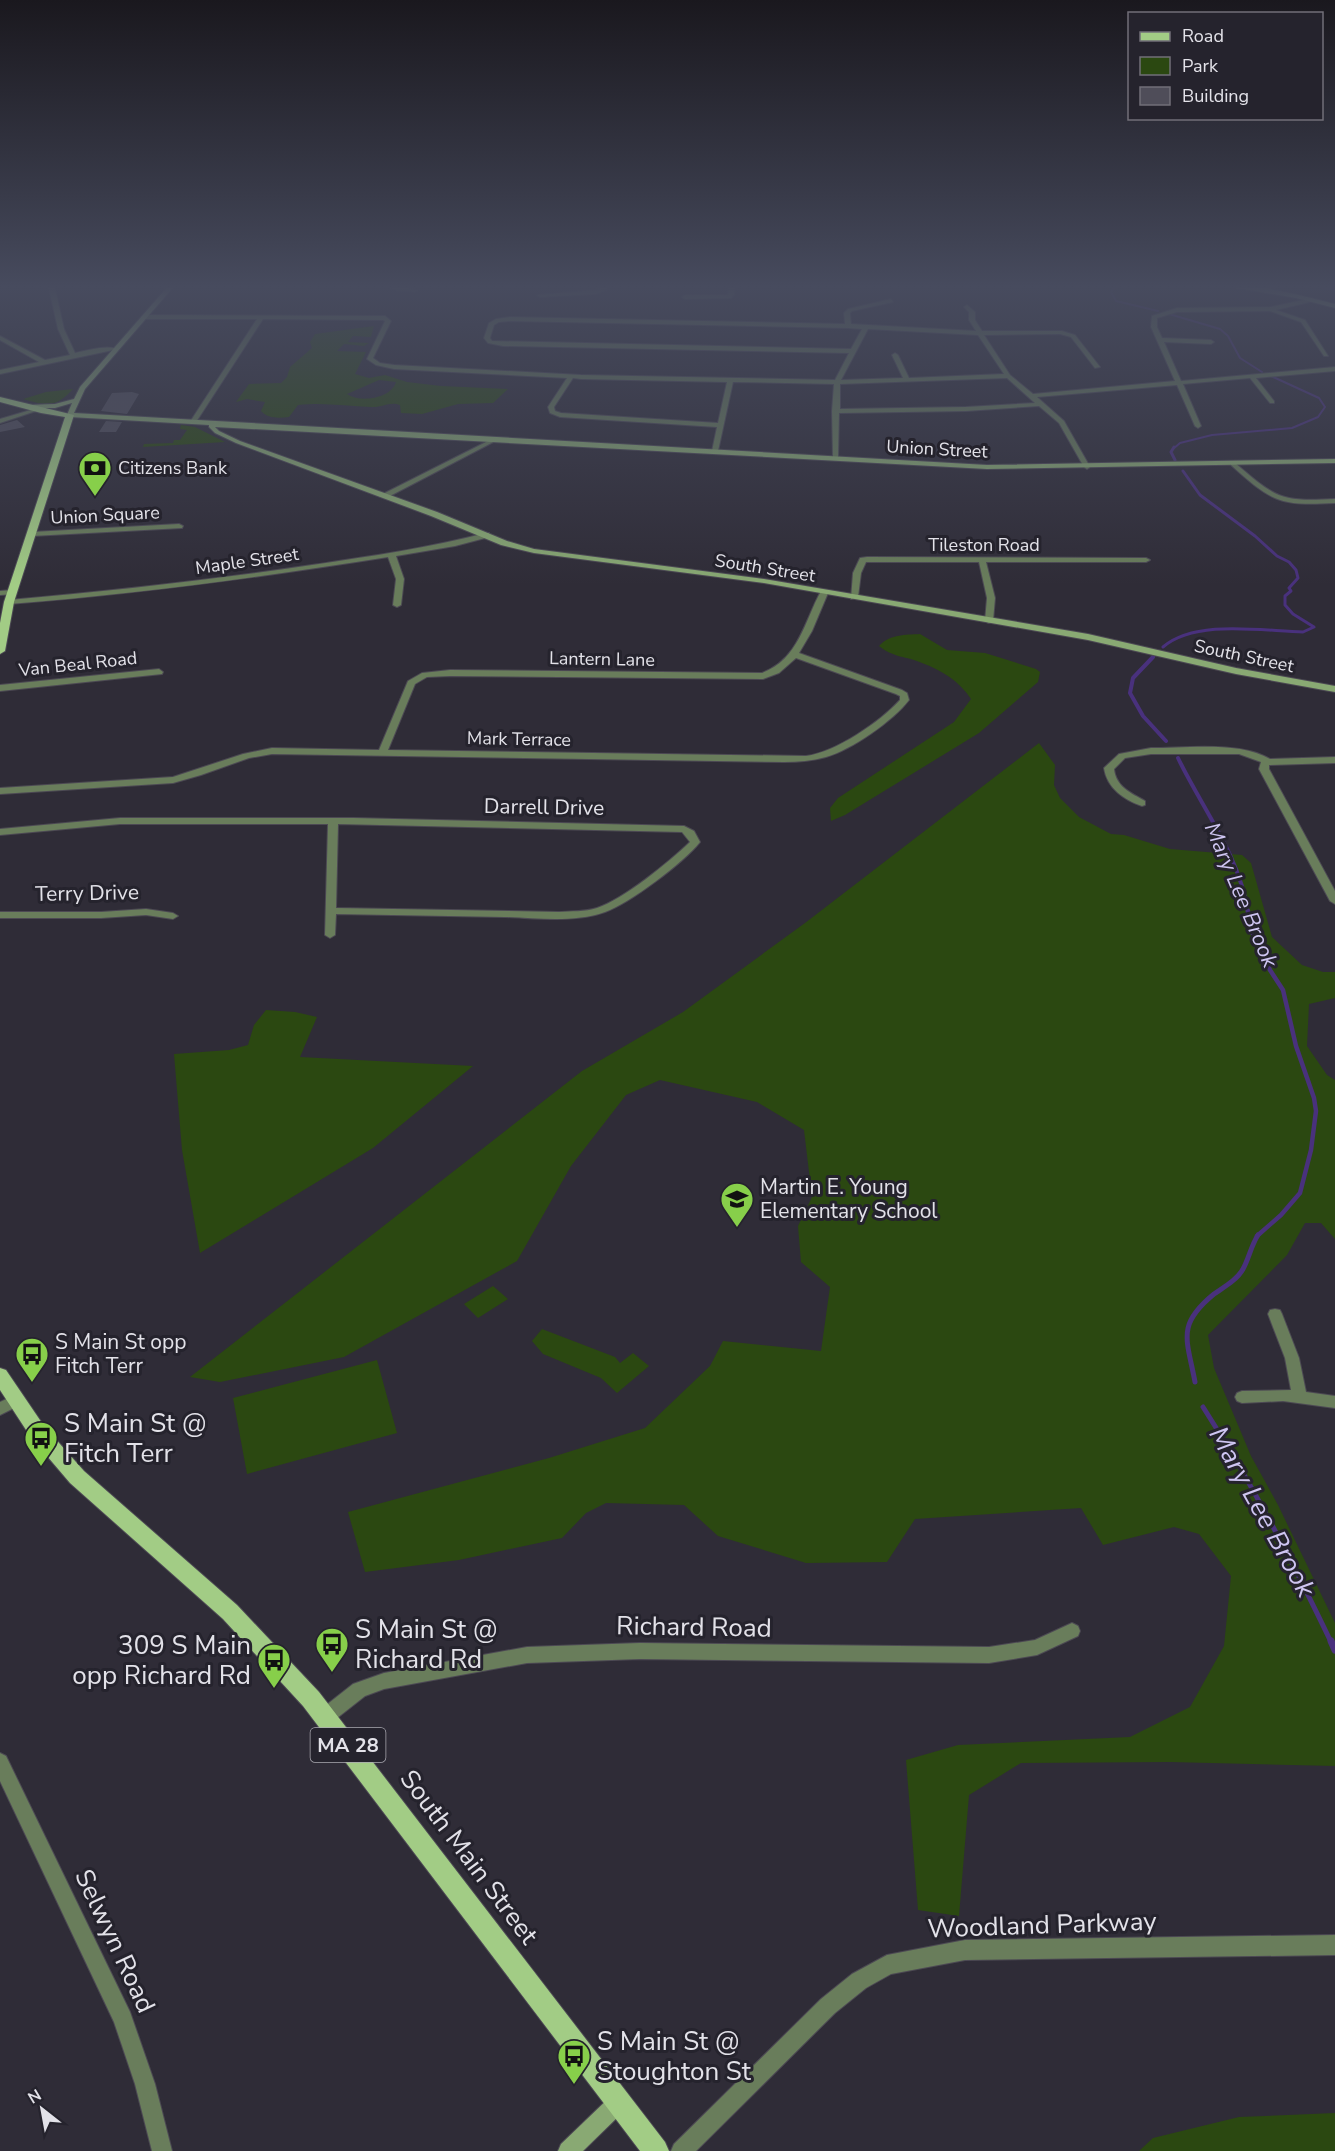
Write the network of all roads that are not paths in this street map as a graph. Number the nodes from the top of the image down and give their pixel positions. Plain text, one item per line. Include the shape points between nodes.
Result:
1 (85, 384) edge
2 (218, 384) edge
3 (566, 384) edge
4 (729, 384) edge
5 (837, 384) edge
6 (1018, 384) edge
7 (1155, 384) edge
8 (1181, 384) edge
9 (1258, 384) edge
10 (1032, 396) junction
11 (0, 399) edge
12 (75, 400) junction
13 (1272, 402) dead end
14 (1042, 404) junction
15 (26, 407) junction
16 (36, 410) junction
17 (835, 411) junction
18 (70, 416) junction
19 (0, 421) edge
20 (193, 422) junction
21 (213, 423) junction
22 (720, 425) junction
23 (1198, 426) dead end
24 (496, 439) junction
25 (715, 452) junction
26 (835, 458) junction
27 (1335, 461) edge
28 (1233, 464) junction
29 (1087, 467) junction
30 (383, 496) junction
31 (1334, 501) edge
32 (179, 526) dead end
33 (32, 534) junction
34 (486, 536) junction
35 (391, 554) junction
36 (982, 560) junction
37 (1146, 560) dead end
38 (0, 593) edge
39 (824, 593) junction
40 (11, 597) junction
41 (854, 597) junction
42 (397, 605) dead end
43 (989, 621) junction
44 (0, 651) edge
45 (796, 655) junction
46 (159, 672) dead end
47 (0, 688) edge
48 (1335, 689) edge
49 (382, 753) junction
50 (1335, 760) edge
51 (1268, 762) junction
52 (0, 790) edge
53 (1142, 803) dead end
54 (333, 821) junction
55 (0, 832) edge
56 (1335, 901) edge
57 (332, 910) junction
58 (0, 915) edge
59 (173, 916) dead end
60 (330, 935) dead end
61 (1275, 1314) dead end
62 (0, 1375) edge
63 (1242, 1397) dead end
64 (1300, 1397) junction
65 (1334, 1403) edge
66 (8, 1405) edge
67 (1072, 1631) dead end
68 (326, 1716) junction
69 (0, 1762) edge
70 (1335, 1945) edge
71 (619, 2102) junction
72 (162, 2151) edge
73 (568, 2151) edge
74 (656, 2151) edge
75 (681, 2151) edge

1 - 12 main road
2 - 20 street
3 - 22 street via 551,407 552,412 560,415
4 - 22 street
5 - 17 street
6 - 10 street
7 - 10 street
8 - 23 street
9 - 13 street
10 - 14 street
11 - 15 main road
12 - 15 main road via 56,406
12 - 18 main road
14 - 17 street
14 - 29 street via 1062,422
15 - 16 main road
16 - 18 main road
16 - 19 street
17 - 26 street
18 - 20 main road, Union Street
18 - 33 main road
20 - 21 main road, Union Street
21 - 24 main road, Union Street
21 - 30 main road, South Street via 215,430 238,442
22 - 25 street
24 - 25 main road, Union Street
24 - 30 street
25 - 26 main road, Union Street
26 - 29 main road, Union Street via 987,467
27 - 28 main road, Union Street
28 - 29 main road, Union Street
28 - 31 street via 1283,502
30 - 34 main road, South Street
32 - 33 street, Union Square
33 - 40 main road
34 - 35 street, Maple Street
34 - 39 main road, South Street via 551,555 764,581
35 - 40 street, Maple Street via 206,583
35 - 42 street via 400,579
36 - 37 street, Tileston Road
36 - 41 street, Tileston Road via 863,560 858,566
36 - 43 street via 993,599
38 - 40 street, Maple Street
39 - 41 main road, South Street
39 - 45 street, Lantern Lane
40 - 44 main road
41 - 43 main road, South Street
43 - 48 main road, South Street
45 - 49 street, Lantern Lane via 777,671 752,678 425,675 411,683
45 - 49 street, Mark Terrace via 899,692 905,700 841,747 812,758
46 - 47 street, Van Beal Road
49 - 52 street, Mark Terrace via 264,752 173,780
50 - 51 street
51 - 53 street via 1248,753 1228,751 1151,751 1122,756 1109,768 1109,776 1116,786
51 - 56 street via 1264,769
54 - 55 street, Darrell Drive via 120,821
54 - 57 street
54 - 57 street, Darrell Drive via 684,829 695,842 628,894 596,911 559,915
57 - 60 street
58 - 59 street, Terry Drive via 147,912
61 - 64 street via 1292,1358
62 - 66 main road, South Main Street / MA 28
63 - 64 street
64 - 65 street
66 - 68 main road, South Main Street / MA 28 via 77,1477 230,1612
67 - 68 street, Richard Road via 1037,1647 989,1655 640,1651 527,1655 384,1681 359,1690
68 - 71 main road, South Main Street / MA 28
69 - 72 street, Selwyn Road via 123,2019 146,2084
70 - 75 street, Woodland Parkway via 964,1950 917,1956 887,1965 828,2006
71 - 73 main road
71 - 74 main road, South Main Street / MA 28

